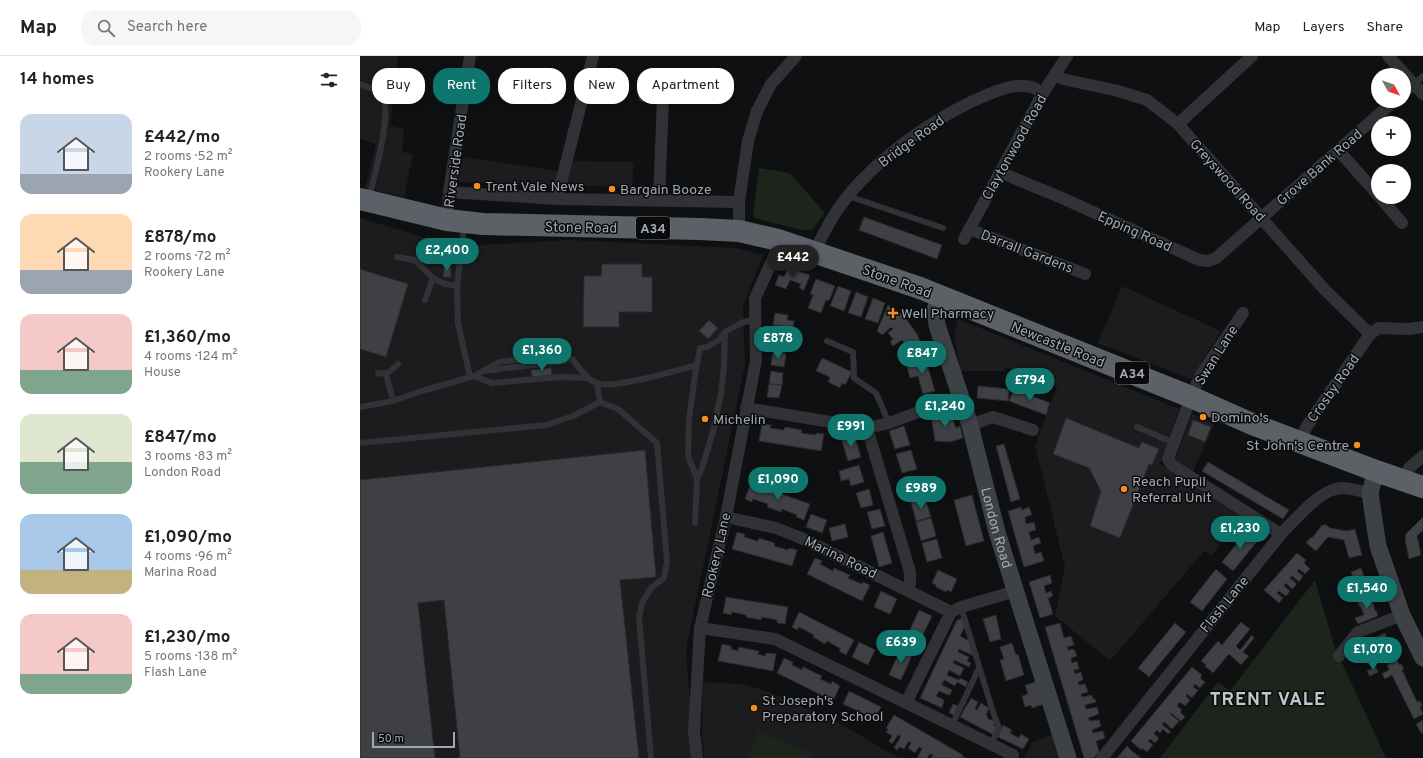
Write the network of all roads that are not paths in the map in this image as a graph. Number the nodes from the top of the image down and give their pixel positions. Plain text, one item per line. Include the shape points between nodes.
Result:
1 (470, 56) edge
2 (593, 56) edge
3 (796, 56) edge
4 (1067, 56) edge
5 (1252, 56) edge
6 (1388, 56) edge
7 (1055, 74) junction
8 (1423, 76) edge
9 (360, 84) edge
10 (1414, 84) junction
11 (1411, 86) edge
12 (1043, 94) junction
13 (1423, 94) edge
14 (664, 104) edge
15 (1386, 108) edge
16 (1178, 124) junction
17 (1339, 151) junction
18 (999, 172) junction
19 (1371, 187) edge
20 (449, 192) junction
21 (848, 196) junction
22 (557, 199) junction
23 (364, 200) edge
24 (658, 200) junction
25 (739, 202) junction
26 (1386, 204) edge
27 (1262, 218) junction
28 (456, 221) junction
29 (1402, 222) dead end
30 (943, 228) dead end
31 (739, 231) junction
32 (966, 234) joint
33 (778, 240) junction
34 (815, 252) junction
35 (397, 256) dead end
36 (1085, 274) dead end
37 (433, 278) junction
38 (457, 286) junction
39 (939, 296) junction
40 (425, 300) dead end
41 (1243, 313) dead end
42 (755, 319) junction
43 (1423, 327) edge
44 (725, 332) junction
45 (1370, 334) junction
46 (826, 341) dead end
47 (398, 364) dead end
48 (697, 365) junction
49 (378, 373) dead end
50 (386, 374) junction
51 (472, 376) junction
52 (588, 378) junction
53 (597, 384) junction
54 (961, 396) junction
55 (1191, 397) junction
56 (393, 401) junction
57 (600, 402) junction
58 (360, 407) edge
59 (746, 408) junction
60 (889, 423) junction
61 (970, 424) junction
62 (1137, 427) dead end
63 (867, 428) junction
64 (1033, 430) dead end
65 (360, 443) edge
66 (1174, 443) junction
67 (1299, 443) junction
68 (1423, 456) edge
69 (1376, 471) junction
70 (697, 479) junction
71 (1414, 484) edge
72 (1370, 493) junction
73 (726, 517) junction
74 (695, 523) dead end
75 (1281, 534) junction
76 (908, 590) junction
77 (1016, 591) junction
78 (956, 610) junction
79 (1402, 615) junction
80 (700, 628) junction
81 (1338, 656) dead end
82 (1423, 658) edge
83 (979, 668) junction
84 (906, 703) junction
85 (952, 725) junction
86 (991, 744) junction
87 (1013, 755) dead end
88 (651, 758) edge
89 (697, 758) edge
90 (1068, 758) edge
91 (1102, 758) edge

1 - 20 street, Riverside Road
2 - 22 street
3 - 25 street via 771,84 757,111 748,141
4 - 7 street, Claytonwood Road
5 - 16 street
6 - 10 street
7 - 12 street, Claytonwood Road
7 - 16 street, Greyswood Road via 1063,79 1147,100
8 - 10 lane
9 - 23 lane via 382,96 385,107 381,145
10 - 11 street
10 - 13 street
12 - 18 street, Claytonwood Road
12 - 21 street, Bridge Road via 1034,87 1007,87 966,104 888,156
14 - 24 street
15 - 17 street, Grove Bank Road
16 - 27 street, Greyswood Road
17 - 19 street
17 - 27 street, Grove Bank Road
18 - 27 street, Epping Road via 1199,260 1208,261 1216,258
18 - 32 street, Claytonwood Road
20 - 22 street, Stone Road
20 - 28 street, Riverside Road
21 - 30 lane
21 - 34 street, Bridge Road via 835,212
22 - 24 street, Stone Road
23 - 28 highway, Stone Road / A34
24 - 25 street, Stone Road
25 - 31 street
26 - 29 street
27 - 45 street, Greyswood Road via 1325,290
28 - 31 highway, Stone Road / A34 via 483,224
28 - 38 lane
31 - 33 highway, Stone Road / A34
32 - 36 street, Darrall Gardens
33 - 34 highway, Stone Road / A34
33 - 42 street, Rookery Lane via 774,257 755,298
34 - 39 highway, Stone Road / A34
35 - 37 lane via 414,260
37 - 38 lane
37 - 40 lane
38 - 51 lane via 458,324
39 - 54 main road, London Road via 935,310 937,325
39 - 55 highway, Newcastle Road / A34
41 - 55 street, Swan Lane via 1200,376
42 - 44 lane via 740,323
42 - 59 street, Rookery Lane via 756,360
43 - 45 street via 1379,328
44 - 48 lane via 719,340 700,348
44 - 70 lane via 721,393 713,432
45 - 67 street, Crosby Road via 1307,426
46 - 60 lane via 853,352 854,378 876,393
47 - 50 lane
48 - 53 lane via 639,380
48 - 70 lane via 689,419 688,456
49 - 50 lane
50 - 56 lane
51 - 52 lane via 492,383 560,377
51 - 52 lane via 498,362 544,356 573,360
51 - 56 lane
52 - 53 lane
53 - 57 lane
54 - 60 street
54 - 61 main road, London Road
55 - 66 street, Swan Lane
55 - 67 highway, Newcastle Road / A34
56 - 58 lane
57 - 65 lane via 573,416 547,424
57 - 88 lane via 618,409 657,443 667,561 664,578 651,588 642,603 639,618
59 - 63 street
59 - 73 street, Rookery Lane
60 - 63 street
61 - 64 street via 993,417
61 - 77 main road, London Road via 997,532
62 - 66 lane
63 - 76 street via 910,572
66 - 75 street, Swan Lane via 1168,459 1172,465
67 - 69 highway, Newcastle Road / A34
68 - 71 street via 1409,468
69 - 71 highway, Newcastle Road / A34
69 - 72 main road
70 - 74 lane
72 - 75 street, Flash Lane via 1346,488 1336,488 1327,492 1314,501
72 - 79 main road via 1378,546
73 - 76 street, Marina Road via 776,528 801,538
73 - 80 street, Rookery Lane
75 - 91 street, Flash Lane
76 - 78 street, Marina Road
77 - 78 street
77 - 90 main road, London Road
78 - 83 lane
78 - 84 street
79 - 81 street via 1358,632
79 - 82 main road
80 - 84 street via 775,639
80 - 89 street, Rookery Lane via 694,731
83 - 85 lane
83 - 86 lane via 999,728
84 - 85 street
85 - 86 street
86 - 87 street

